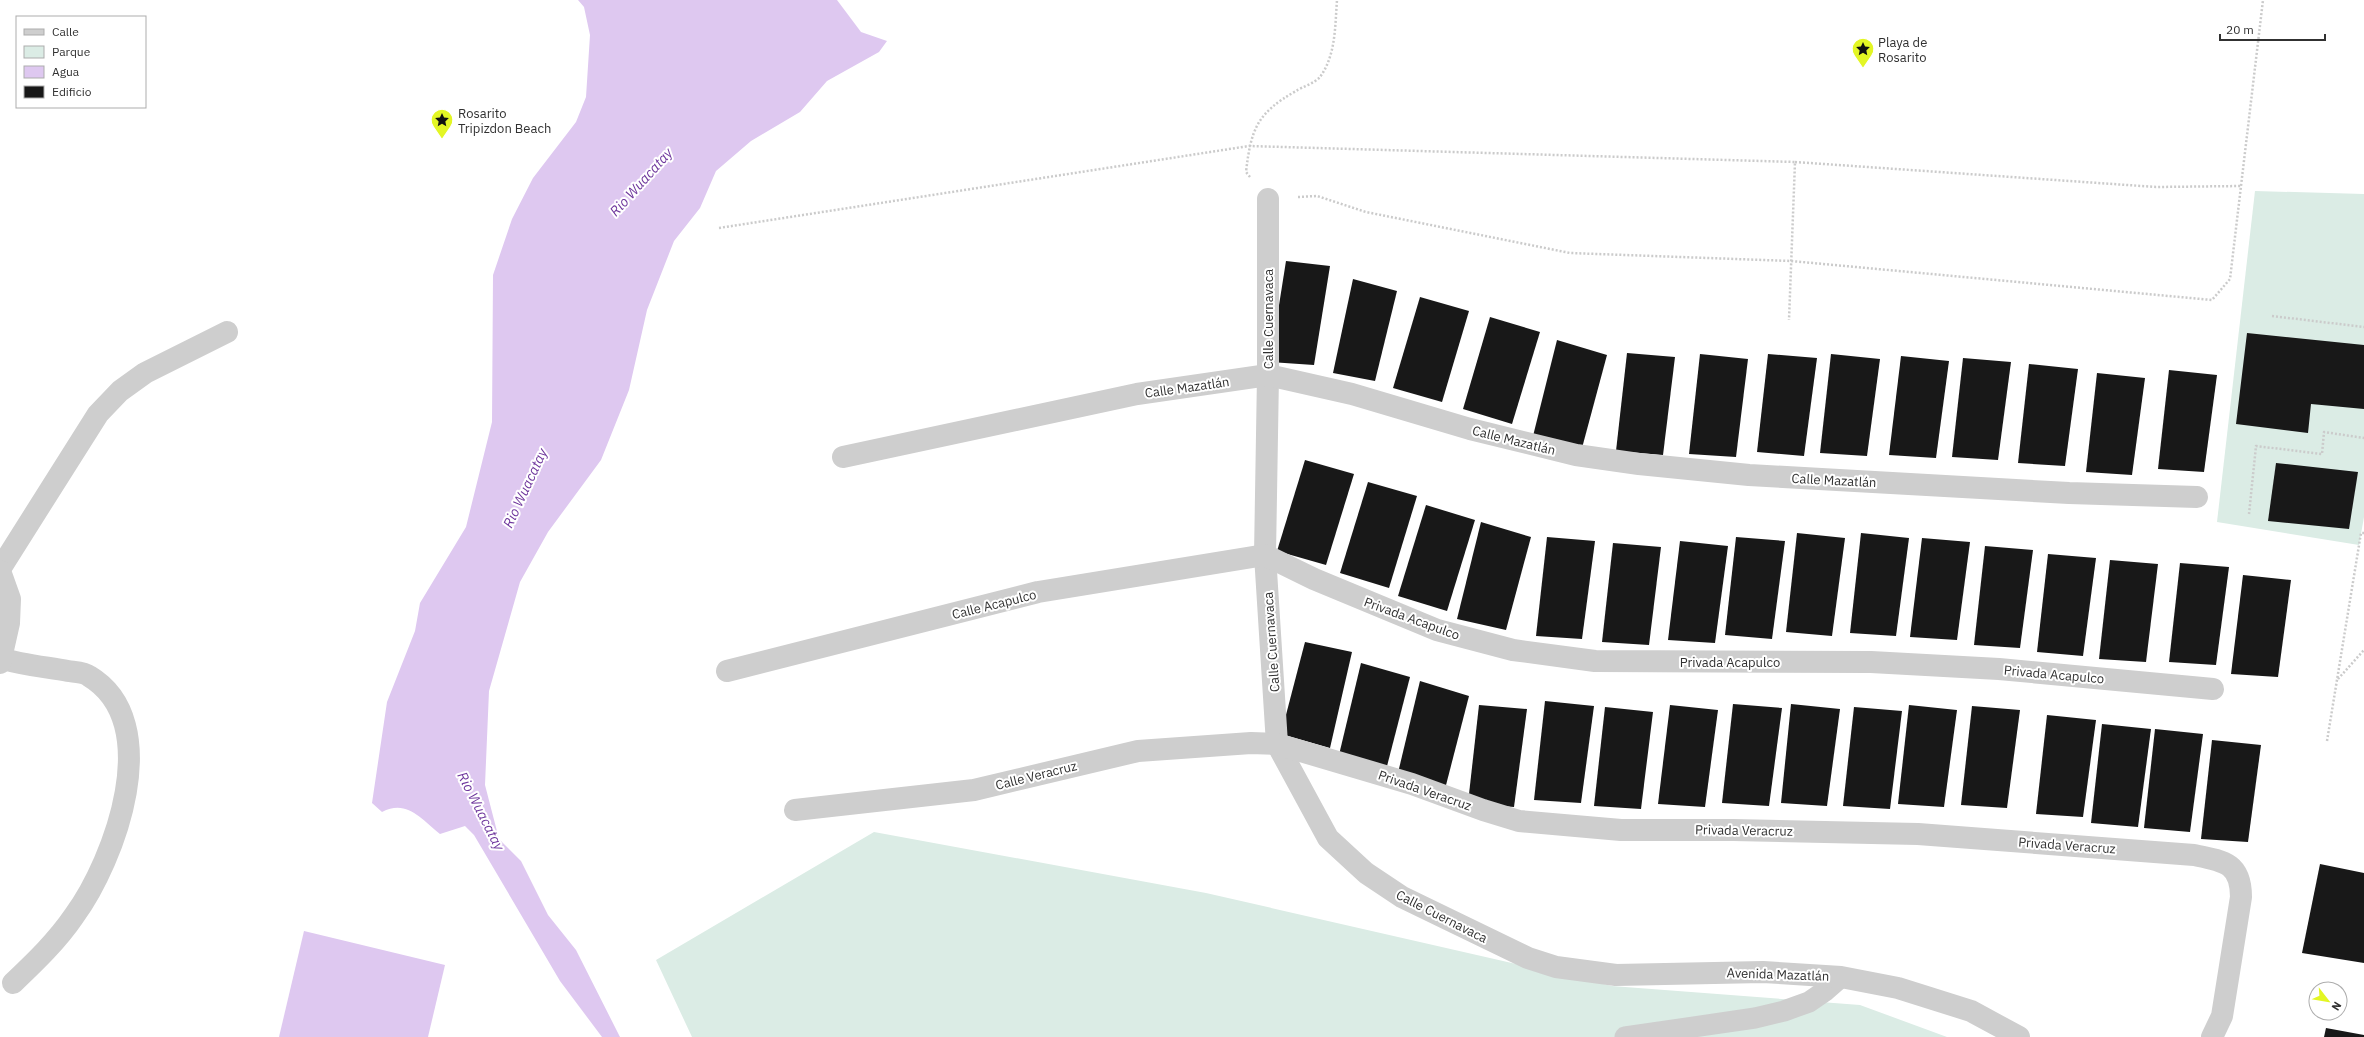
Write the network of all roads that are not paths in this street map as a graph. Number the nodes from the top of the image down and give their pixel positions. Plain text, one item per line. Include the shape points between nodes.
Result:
1 (1268, 199) road end
2 (227, 332) dead end
3 (1268, 375) junction
4 (843, 457) dead end
5 (2197, 497) dead end
6 (1266, 555) junction
7 (0, 570) edge
8 (1, 660) edge
9 (726, 671) dead end
10 (2213, 689) dead end
11 (1277, 744) junction
12 (795, 810) dead end
13 (1528, 958) joint
14 (1841, 977) junction
15 (13, 983) dead end
16 (1625, 1037) edge
17 (2019, 1037) edge
18 (2212, 1037) edge

1 - 3 street, Calle Cuernavaca
2 - 7 street via 146,373 120,391 98,414
3 - 4 street, Calle Mazatlán via 1137,394
3 - 5 street, Calle Mazatlán via 1352,394 1470,429 1576,455 1639,464 1749,475 2070,493
3 - 6 street, Calle Cuernavaca
6 - 9 street, Calle Acapulco via 1038,592
6 - 10 street, Privada Acapulco via 1314,579 1437,630 1513,650 1594,661 1871,662 1999,669
6 - 11 street, Calle Cuernavaca
7 - 8 street via 10,599 9,622
8 - 15 street via 88,675 114,698 126,723 129,760 123,808 105,861 75,916 41,957
11 - 12 street, Calle Veracruz via 1252,743 1138,752 974,790
11 - 13 street, Calle Cuernavaca via 1328,838 1346,856 1402,897
11 - 18 street, Privada Veracruz via 1412,784 1519,821 1622,830 1918,834 2194,855 2222,861 2237,873 2241,882 2241,897 2222,1016
13 - 14 street, Avenida Mazatlán via 1556,967 1616,975 1763,972
14 - 16 lane via 1826,991 1808,1002 1784,1011 1755,1018
14 - 17 street, Avenida Mazatlán via 1898,988 1970,1011

